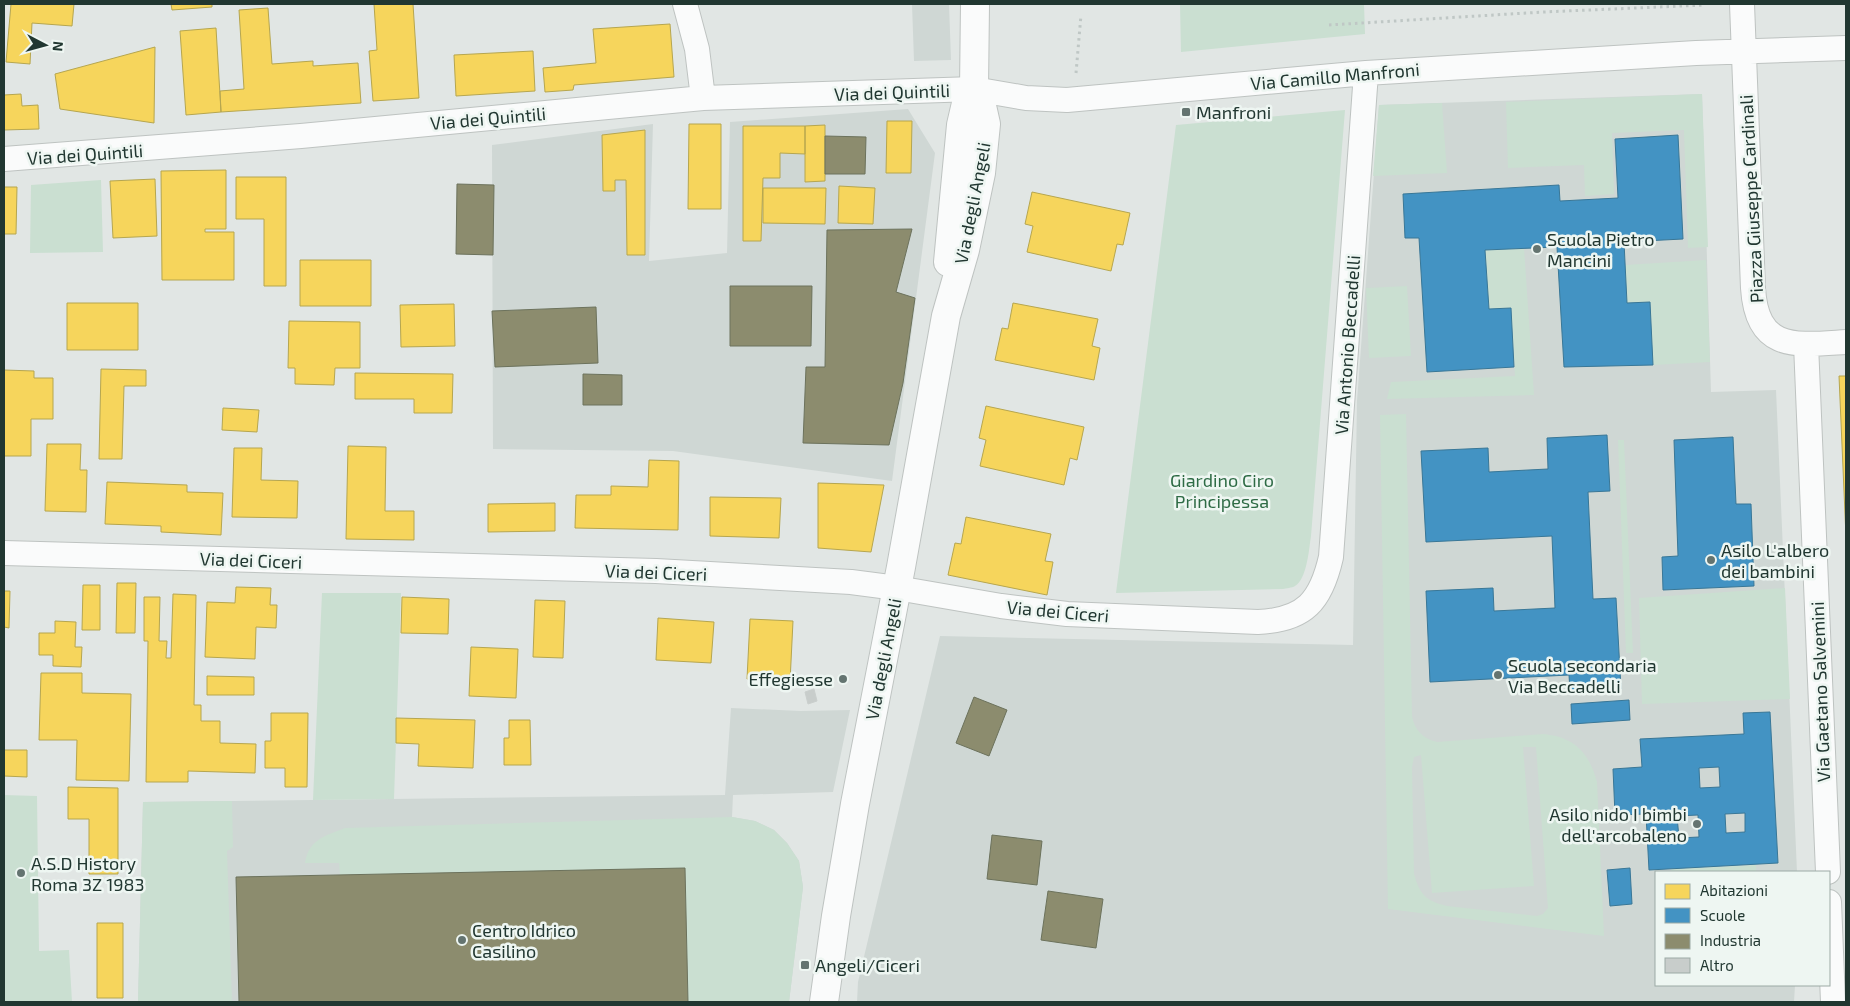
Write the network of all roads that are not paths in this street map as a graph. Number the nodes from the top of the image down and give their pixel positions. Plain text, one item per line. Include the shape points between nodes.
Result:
1 (685, 4) edge
2 (975, 4) edge
3 (1742, 4) edge
4 (1846, 48) edge
5 (1744, 52) junction
6 (1366, 73) junction
7 (974, 90) junction
8 (703, 98) junction
9 (4, 159) edge
10 (1846, 342) edge
11 (1806, 344) junction
12 (4, 553) edge
13 (897, 588) junction
14 (1303, 610) joint
15 (1828, 871) edge
16 (1830, 927) edge
17 (824, 1002) edge
18 (1833, 1002) edge

1 - 8 street via 697,49
2 - 7 street, Via degli Angeli
3 - 5 street, Piazza Giuseppe Cardinali
4 - 5 street
5 - 6 street, Via Camillo Manfroni
5 - 11 street, Piazza Giuseppe Cardinali via 1755,308 1772,336
6 - 7 street, Via Camillo Manfroni via 1067,100
6 - 14 street, Via Antonio Beccadelli via 1333,540 1324,581
7 - 8 street, Via dei Quintili
7 - 13 street, Via degli Angeli via 967,99 960,125 948,254 946,316
8 - 9 street, Via dei Quintili via 292,137
10 - 11 street, Piazza Giuseppe Cardinali
11 - 15 street, Via Gaetano Salvemini
12 - 13 street, Via dei Ciceri via 656,571 851,582
13 - 14 street, Via dei Ciceri via 1001,606 1085,615 1258,622 1280,621
13 - 17 street, Via degli Angeli via 855,804
16 - 18 street

